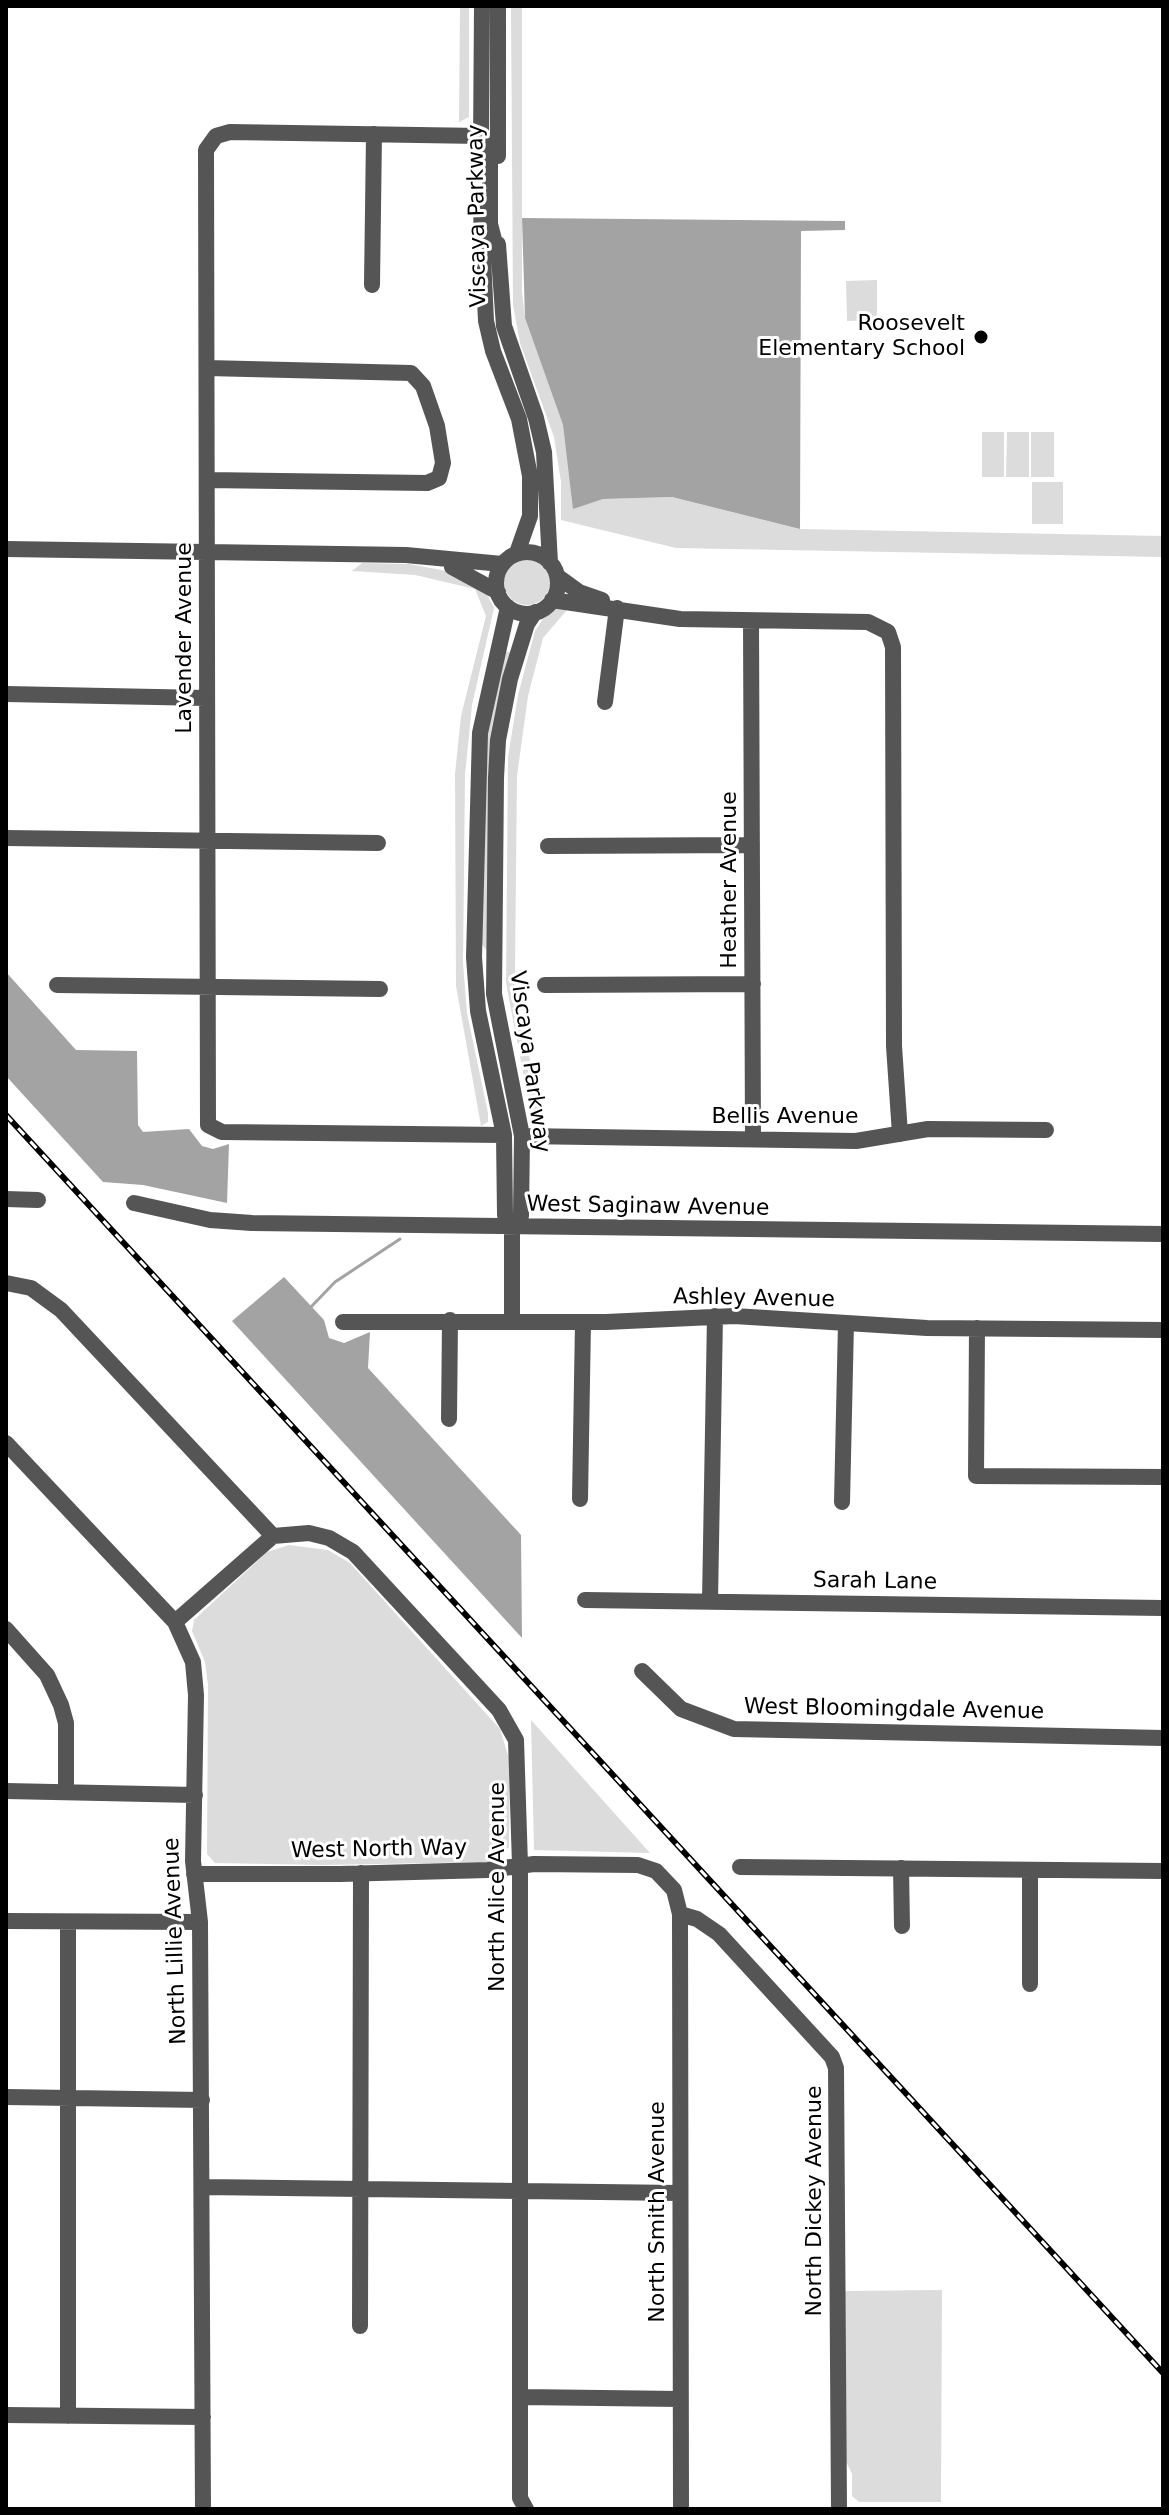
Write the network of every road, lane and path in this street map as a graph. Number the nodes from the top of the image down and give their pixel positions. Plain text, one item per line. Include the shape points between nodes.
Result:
1 (482, 6) edge
2 (498, 6) edge
3 (374, 134) junction
4 (481, 136) junction
5 (497, 251) junction
6 (372, 285) dead end
7 (207, 368) junction
8 (207, 480) junction
9 (6, 549) edge
10 (207, 552) junction
11 (517, 553) junction
12 (444, 561) junction
13 (502, 564) junction
14 (554, 569) junction
15 (498, 592) junction
16 (552, 600) junction
17 (508, 607) junction
18 (617, 608) junction
19 (535, 612) junction
20 (751, 621) junction
21 (6, 694) edge
22 (206, 698) junction
23 (605, 702) dead end
24 (6, 838) edge
25 (207, 842) junction
26 (378, 843) dead end
27 (752, 845) junction
28 (548, 846) dead end
29 (474, 957) junction
30 (753, 984) junction
31 (57, 985) dead end
32 (545, 985) dead end
33 (207, 986) junction
34 (380, 989) dead end
35 (499, 1024) junction
36 (1046, 1130) dead end
37 (900, 1134) junction
38 (504, 1135) junction
39 (522, 1136) junction
40 (753, 1139) junction
41 (6, 1199) edge
42 (38, 1200) dead end
43 (134, 1203) dead end
44 (512, 1227) junction
45 (1163, 1234) edge
46 (6, 1283) edge
47 (715, 1316) junction
48 (450, 1320) junction
49 (512, 1321) junction
50 (343, 1322) dead end
51 (583, 1322) junction
52 (846, 1323) junction
53 (977, 1328) junction
54 (1163, 1330) edge
55 (449, 1419) dead end
56 (6, 1443) edge
57 (1163, 1477) edge
58 (580, 1499) dead end
59 (842, 1502) dead end
60 (273, 1536) junction
61 (585, 1600) dead end
62 (710, 1601) junction
63 (1163, 1608) edge
64 (175, 1622) junction
65 (6, 1629) edge
66 (642, 1671) dead end
67 (1163, 1738) edge
68 (6, 1791) edge
69 (66, 1791) junction
70 (195, 1795) junction
71 (520, 1865) junction
72 (740, 1867) dead end
73 (901, 1868) junction
74 (1030, 1870) junction
75 (1163, 1871) edge
76 (361, 1873) junction
77 (194, 1874) junction
78 (680, 1914) junction
79 (6, 1921) edge
80 (68, 1922) junction
81 (200, 1922) junction
82 (902, 1926) dead end
83 (1030, 1984) dead end
84 (6, 2097) edge
85 (68, 2098) junction
86 (202, 2100) junction
87 (204, 2187) junction
88 (362, 2189) junction
89 (520, 2192) junction
90 (679, 2193) junction
91 (360, 2326) dead end
92 (521, 2397) junction
93 (680, 2399) junction
94 (6, 2415) edge
95 (68, 2416) junction
96 (203, 2417) junction
97 (520, 2505) edge
98 (203, 2509) edge
99 (681, 2509) edge
100 (839, 2509) edge

1 - 4 street, Viscaya Parkway
2 - 5 street, Viscaya Parkway
3 - 4 street
3 - 6 street
3 - 7 street, Lavender Avenue via 230,132 216,136 206,150
4 - 5 street via 490,150 490,224
4 - 11 street, Viscaya Parkway via 486,321 519,419 530,476 530,516
5 - 14 street, Viscaya Parkway via 504,326 544,452
7 - 8 street, Lavender Avenue
7 - 8 street via 399,371 420,379 440,440 443,471 436,480
8 - 10 street, Lavender Avenue
9 - 10 street
10 - 12 street via 406,555
10 - 22 street, Lavender Avenue
11 - 13 street
11 - 14 street via 536,553
12 - 13 street
12 - 15 street
13 - 15 street
14 - 16 street
14 - 18 street via 579,592
15 - 17 street
16 - 18 street
16 - 19 street
17 - 19 street
17 - 29 street, Viscaya Parkway via 480,733
18 - 20 street via 680,619
18 - 23 street
19 - 35 street, Viscaya Parkway via 510,679 498,740 492,962
20 - 27 street, Heather Avenue
20 - 37 street via 868,622 888,632 893,647 894,1046
21 - 22 street
22 - 25 street, Lavender Avenue
24 - 25 street
25 - 26 street
25 - 33 street, Lavender Avenue
27 - 28 street
27 - 30 street, Heather Avenue
29 - 35 street via 485,963 491,1013
29 - 38 street, Viscaya Parkway via 478,1011
30 - 32 street
30 - 40 street, Heather Avenue
31 - 33 street
33 - 34 street
33 - 38 street, Lavender Avenue via 208,1125 222,1132
35 - 39 street, Viscaya Parkway
36 - 37 street, Bellis Avenue
37 - 40 street, Bellis Avenue via 856,1141
38 - 44 street, Viscaya Parkway via 505,1215
39 - 40 street, Bellis Avenue
39 - 44 street, Viscaya Parkway via 521,1216
41 - 42 street
43 - 44 street, West Saginaw Avenue via 231,1222
44 - 45 street, West Saginaw Avenue
44 - 49 street
46 - 60 street via 31,1288 61,1310
47 - 51 street, Ashley Avenue
47 - 52 street, Ashley Avenue
47 - 62 street
48 - 49 street, Ashley Avenue
48 - 50 street, Ashley Avenue
48 - 55 street
49 - 51 street, Ashley Avenue
51 - 58 street
52 - 53 street, Ashley Avenue
52 - 59 street
53 - 54 street, Ashley Avenue
53 - 57 street via 976,1476
56 - 64 street, North Lillie Avenue
60 - 64 street
60 - 71 street, North Alice Avenue via 309,1533 353,1552 499,1710 516,1740 519,1759
61 - 62 street, Sarah Lane
62 - 63 street, Sarah Lane
64 - 70 street, North Lillie Avenue via 190,1650 195,1677
65 - 69 street via 47,1675 61,1705
66 - 67 street, West Bloomingdale Avenue via 681,1709 734,1729
68 - 69 street
69 - 70 street
70 - 77 street, North Lillie Avenue
71 - 76 street, West North Way
71 - 78 street, West North Way via 647,1866 674,1890
71 - 89 street, North Alice Avenue
72 - 73 street
73 - 74 street
73 - 82 street
74 - 75 street
74 - 83 street
76 - 77 street, West North Way
76 - 88 street
77 - 81 street, North Lillie Avenue
78 - 90 street, North Smith Avenue
78 - 100 street, North Dickey Avenue via 719,1934 832,2057 836,2068
79 - 80 street
80 - 81 street
80 - 85 street
81 - 86 street, North Lillie Avenue
84 - 85 street
85 - 86 street
85 - 95 street
86 - 87 street, North Lillie Avenue
87 - 88 street
87 - 96 street, North Lillie Avenue
88 - 89 street
88 - 91 street
89 - 90 street
89 - 92 street, North Alice Avenue
90 - 93 street, North Smith Avenue
92 - 93 street
92 - 97 street, North Alice Avenue
93 - 99 street, North Smith Avenue
94 - 95 street
95 - 96 street
96 - 98 street, North Lillie Avenue

